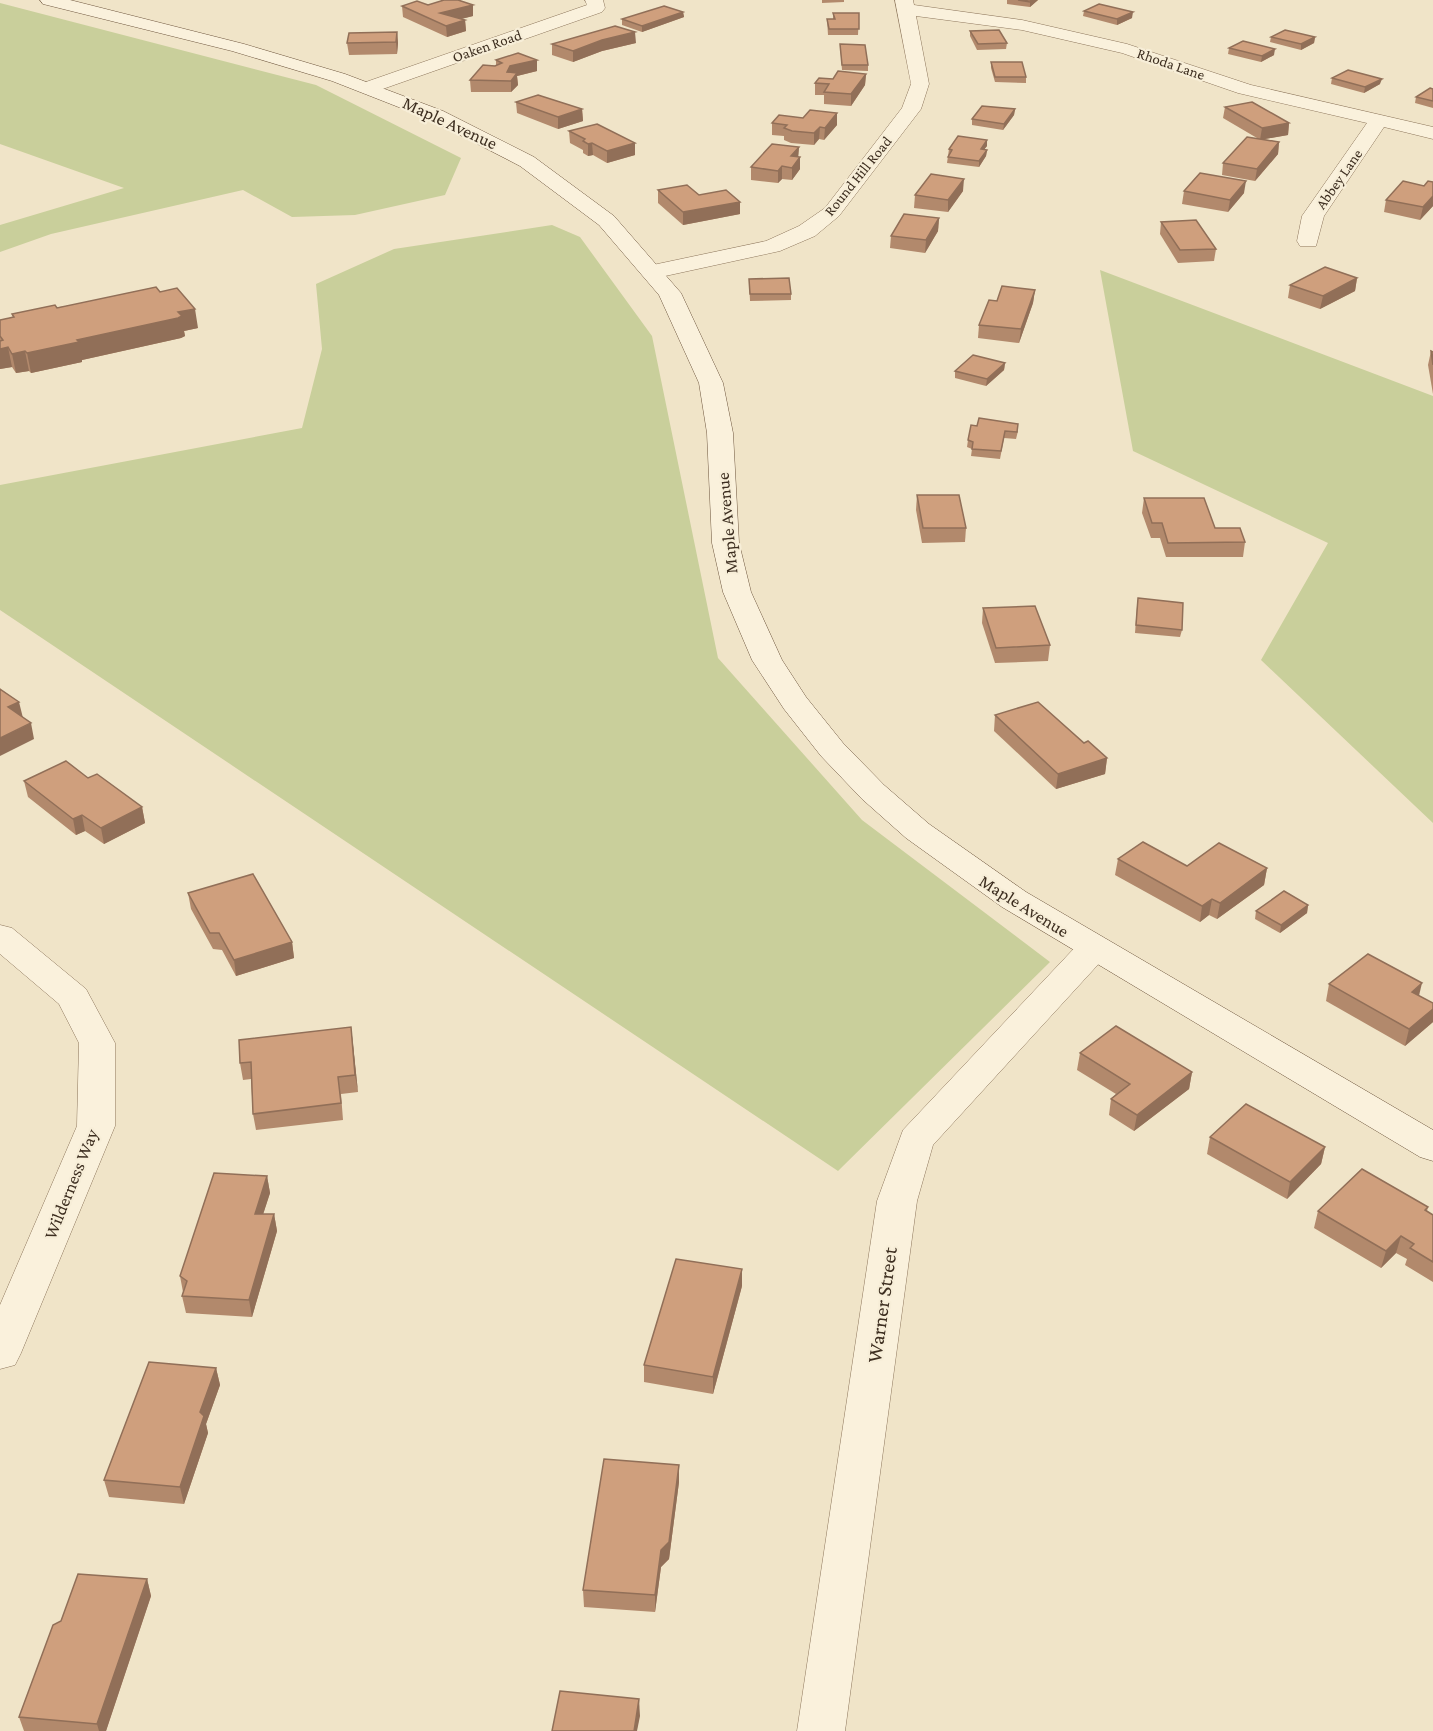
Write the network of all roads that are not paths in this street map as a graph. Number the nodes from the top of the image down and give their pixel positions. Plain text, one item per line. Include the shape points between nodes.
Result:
1 (49, 0) edge
2 (594, 0) edge
3 (904, 5) edge
4 (370, 87) junction
5 (1379, 122) junction
6 (1433, 133) edge
7 (1308, 241) dead end
8 (656, 272) junction
9 (0, 936) edge
10 (1093, 949) junction
11 (1433, 1147) edge
12 (0, 1353) edge
13 (821, 1731) edge

1 - 4 street, Maple Avenue via 304,66
2 - 4 street, Oaken Road via 596,8
3 - 5 street, Rhoda Lane via 1104,44 1245,89
3 - 8 street, Round Hill Road via 920,84 911,109 832,212 807,231 772,246
4 - 8 street, Maple Avenue via 458,124 550,176 615,230
5 - 6 street, Rhoda Lane
5 - 7 street, Abbey Lane via 1313,216
8 - 10 street, Maple Avenue via 687,323 712,385 720,433 723,522 730,575 766,659 797,706 882,799 987,884
9 - 12 street, Wilderness Way via 73,997 97,1043 96,1126
10 - 11 street, Maple Avenue
10 - 13 street, Warner Street via 916,1140 897,1202

